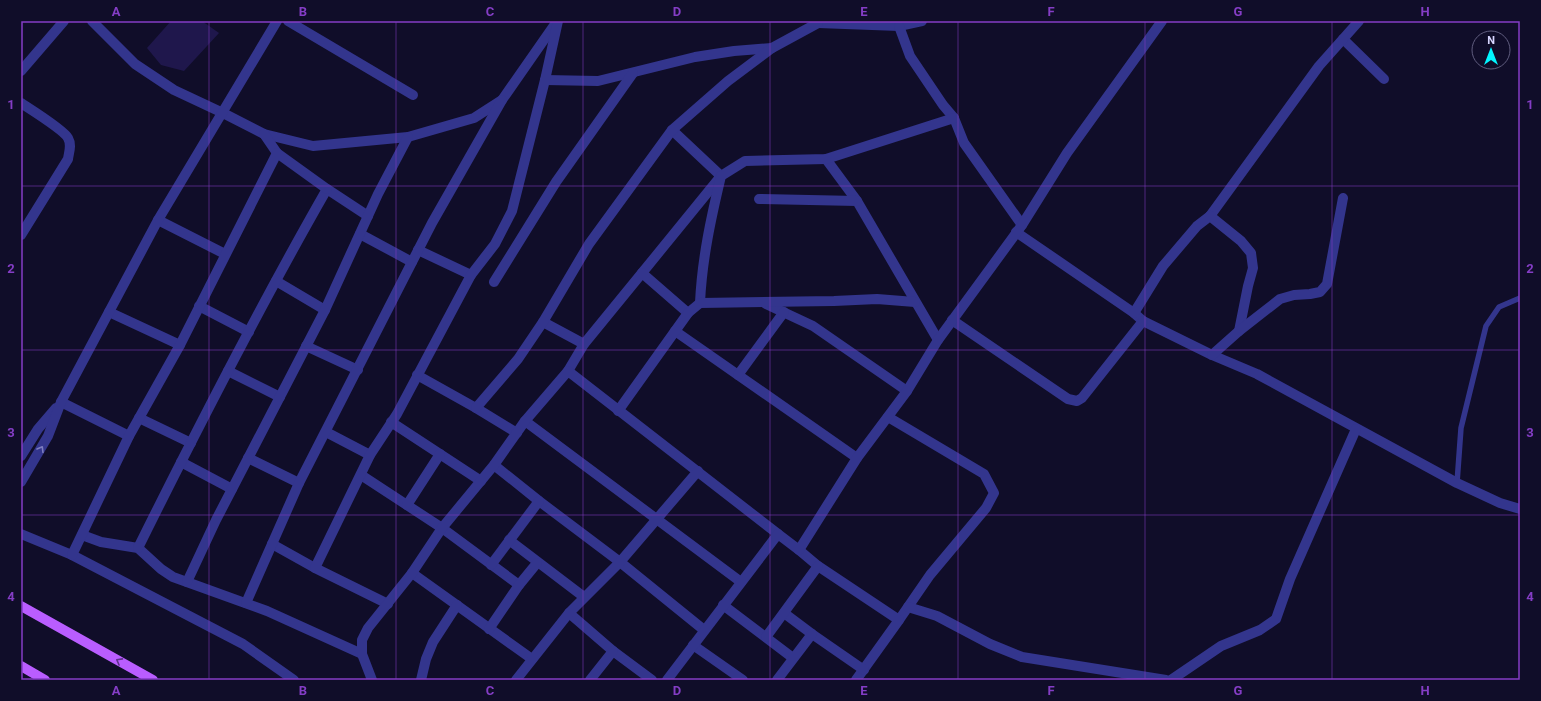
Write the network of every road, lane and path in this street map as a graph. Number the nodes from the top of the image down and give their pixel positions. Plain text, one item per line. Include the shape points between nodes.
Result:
1 (64, 21) edge
2 (277, 21) edge
3 (288, 21) edge
4 (558, 21) edge
5 (922, 21) edge
6 (1162, 21) edge
7 (1359, 21) edge
8 (96, 22) edge
9 (818, 22) edge
10 (899, 26) junction
11 (1343, 39) junction
12 (772, 48) junction
13 (21, 71) edge
14 (633, 73) junction
15 (1384, 79) dead end
16 (545, 80) junction
17 (413, 95) dead end
18 (502, 100) junction
19 (21, 103) edge
20 (224, 113) junction
21 (954, 118) junction
22 (672, 130) junction
23 (264, 134) junction
24 (408, 137) junction
25 (277, 154) junction
26 (826, 159) junction
27 (721, 176) junction
28 (327, 189) junction
29 (759, 198) dead end
30 (1343, 198) dead end
31 (857, 201) junction
32 (368, 216) junction
33 (1210, 216) junction
34 (158, 220) junction
35 (1019, 229) junction
36 (360, 234) junction
37 (21, 235) edge
38 (418, 250) junction
39 (225, 254) junction
40 (412, 262) junction
41 (642, 273) junction
42 (471, 275) junction
43 (276, 280) junction
44 (494, 282) dead end
45 (1520, 298) edge
46 (761, 301) junction
47 (915, 302) junction
48 (700, 303) junction
49 (199, 306) junction
50 (325, 310) junction
51 (109, 312) junction
52 (784, 312) junction
53 (688, 313) junction
54 (1134, 313) junction
55 (952, 320) junction
56 (1143, 321) junction
57 (543, 322) junction
58 (675, 331) junction
59 (1239, 331) junction
60 (249, 332) junction
61 (938, 340) junction
62 (584, 344) junction
63 (180, 345) junction
64 (306, 346) junction
65 (1212, 355) junction
66 (358, 370) junction
67 (228, 371) junction
68 (568, 371) junction
69 (417, 375) junction
70 (738, 375) junction
71 (907, 391) junction
72 (280, 397) junction
73 (61, 402) junction
74 (476, 408) junction
75 (618, 411) junction
76 (888, 416) junction
77 (140, 418) junction
78 (526, 421) junction
79 (391, 422) junction
80 (1356, 429) junction
81 (326, 432) junction
82 (517, 433) junction
83 (129, 436) junction
84 (190, 443) junction
85 (440, 454) junction
86 (370, 455) junction
87 (21, 456) edge
88 (248, 458) junction
89 (857, 458) junction
90 (181, 462) junction
91 (494, 465) junction
92 (698, 471) junction
93 (361, 475) junction
94 (481, 480) junction
95 (21, 482) edge
96 (299, 483) junction
97 (1457, 483) junction
98 (232, 489) junction
99 (539, 501) junction
100 (407, 505) junction
101 (1520, 509) edge
102 (656, 519) junction
103 (442, 528) junction
104 (21, 534) edge
105 (778, 534) junction
106 (82, 535) junction
107 (509, 540) junction
108 (272, 544) junction
109 (138, 548) junction
110 (799, 550) junction
111 (72, 555) junction
112 (537, 562) junction
113 (620, 562) junction
114 (492, 565) junction
115 (818, 566) junction
116 (315, 568) junction
117 (412, 573) junction
118 (187, 582) junction
119 (741, 582) junction
120 (519, 585) junction
121 (584, 597) junction
122 (246, 603) junction
123 (388, 604) junction
124 (21, 606) edge
125 (457, 606) junction
126 (723, 606) junction
127 (908, 607) junction
128 (569, 613) junction
129 (784, 613) junction
130 (899, 620) junction
131 (489, 629) junction
132 (704, 630) junction
133 (812, 634) junction
134 (766, 637) junction
135 (693, 645) junction
136 (613, 650) junction
137 (362, 654) junction
138 (794, 658) junction
139 (532, 659) junction
140 (21, 666) edge
141 (864, 670) junction
142 (45, 680) edge
143 (153, 680) edge
144 (294, 680) edge
145 (372, 680) edge
146 (422, 680) edge
147 (516, 680) edge
148 (590, 680) edge
149 (652, 680) edge
150 (667, 680) edge
151 (742, 680) edge
152 (777, 680) edge
153 (856, 680) edge
154 (1166, 680) edge
155 (1171, 680) edge

1 - 13 street
2 - 20 street
3 - 17 street
4 - 16 street
4 - 18 street
5 - 10 street
6 - 35 street via 1067,153
7 - 11 street
8 - 20 street via 135,64 174,90
9 - 10 street
9 - 12 street
10 - 21 street via 910,56
11 - 15 street
11 - 33 street via 1319,66
12 - 14 street via 695,57
12 - 22 street via 728,81
14 - 16 street via 598,81
14 - 44 street via 556,182
16 - 42 street via 512,211 495,244
18 - 24 street via 474,118
18 - 38 street
19 - 37 street via 68,137 70,147 68,159
20 - 23 street
20 - 34 street
21 - 26 street
21 - 35 street via 964,143
22 - 27 street
22 - 57 street via 589,244
23 - 24 street via 313,146
23 - 25 street
24 - 32 street
25 - 28 street
25 - 39 street
26 - 27 street via 745,161
26 - 31 street
27 - 41 street
27 - 48 street via 708,231
28 - 32 street
28 - 43 street
29 - 31 street
30 - 59 street via 1326,284 1320,292 1294,295 1280,300
31 - 47 street
32 - 36 street
33 - 54 street via 1163,266
33 - 59 street via 1241,241 1251,253 1253,268
34 - 39 street
34 - 51 street
35 - 54 street
35 - 55 street
36 - 40 street
36 - 50 street
38 - 40 street
38 - 42 street
39 - 49 street
40 - 66 street
41 - 53 street
41 - 62 street
42 - 69 street
43 - 50 street
43 - 60 street
45 - 97 lane via 1499,307 1486,326 1461,428
46 - 47 street via 877,299
46 - 48 street
46 - 52 street
47 - 61 street
48 - 53 street
49 - 60 street
49 - 63 street
50 - 64 street
51 - 63 street
51 - 73 street
52 - 70 street
52 - 71 street via 813,326
53 - 58 street
54 - 56 street
55 - 56 street via 1068,399 1077,401
55 - 61 street
56 - 65 street
57 - 62 street
57 - 74 street via 518,359
58 - 70 street
58 - 75 street
59 - 65 street
60 - 67 street
61 - 71 street
62 - 68 street
63 - 77 street
64 - 66 street
64 - 72 street
65 - 80 street via 1257,374
66 - 81 street
67 - 72 street
67 - 84 street
68 - 75 street
68 - 78 street
69 - 74 street
69 - 79 street
70 - 89 street
71 - 76 street
72 - 88 street
73 - 83 street
73 - 87 street via 38,429
95 -> 73 street via 48,436
74 - 82 street
75 - 92 street
76 - 89 street
76 - 127 street via 984,474 994,493 986,508 930,575
77 - 83 street
77 - 84 street
78 - 82 street
78 - 102 street
79 - 85 street
79 - 86 street
80 - 97 street
80 - 155 street via 1290,579 1276,619 1260,630 1221,646
81 - 86 street
81 - 96 street
82 - 91 street
83 - 106 street
84 - 90 street
85 - 94 street
85 - 100 street
86 - 93 street
88 - 96 street
88 - 98 street
89 - 110 street
90 - 98 street
90 - 109 street
91 - 94 street
91 - 99 street
92 - 102 street
92 - 105 street
93 - 100 street
93 - 116 street
94 - 103 street
96 - 108 street
97 - 101 street via 1500,503
98 - 118 street
99 - 107 street
99 - 113 street
100 - 103 street
102 - 113 street
102 - 119 street
103 - 114 street
103 - 117 street
104 - 111 street
105 - 110 street
105 - 119 street
106 - 109 street via 101,542
106 - 111 street
107 - 112 street
107 - 114 street
108 - 116 street
108 - 122 street
109 - 118 street via 161,569
110 - 115 street
111 - 144 street via 243,644
112 - 120 street
112 - 121 street
113 - 121 street
113 - 132 street
114 - 120 street
115 - 129 street
115 - 130 street
116 - 123 street
117 - 123 street
117 - 125 street
118 - 122 street
119 - 126 street
120 - 131 street
121 - 128 street
122 - 137 street
123 - 137 street via 368,628 362,640
143 -> 124 main road
125 - 131 street
125 - 146 street via 433,642
126 - 132 street
126 - 134 street
127 - 130 street
127 - 154 street via 937,616 990,644 1022,657
128 - 136 street
128 - 139 street
129 - 133 street
129 - 134 street
130 - 141 street
131 - 139 street
132 - 135 street
133 - 138 street
133 - 141 street
134 - 138 street
135 - 150 street
135 - 151 street
136 - 148 street
136 - 149 street
137 - 145 street
138 - 152 street
139 - 147 street
140 - 142 main road
141 - 153 street

